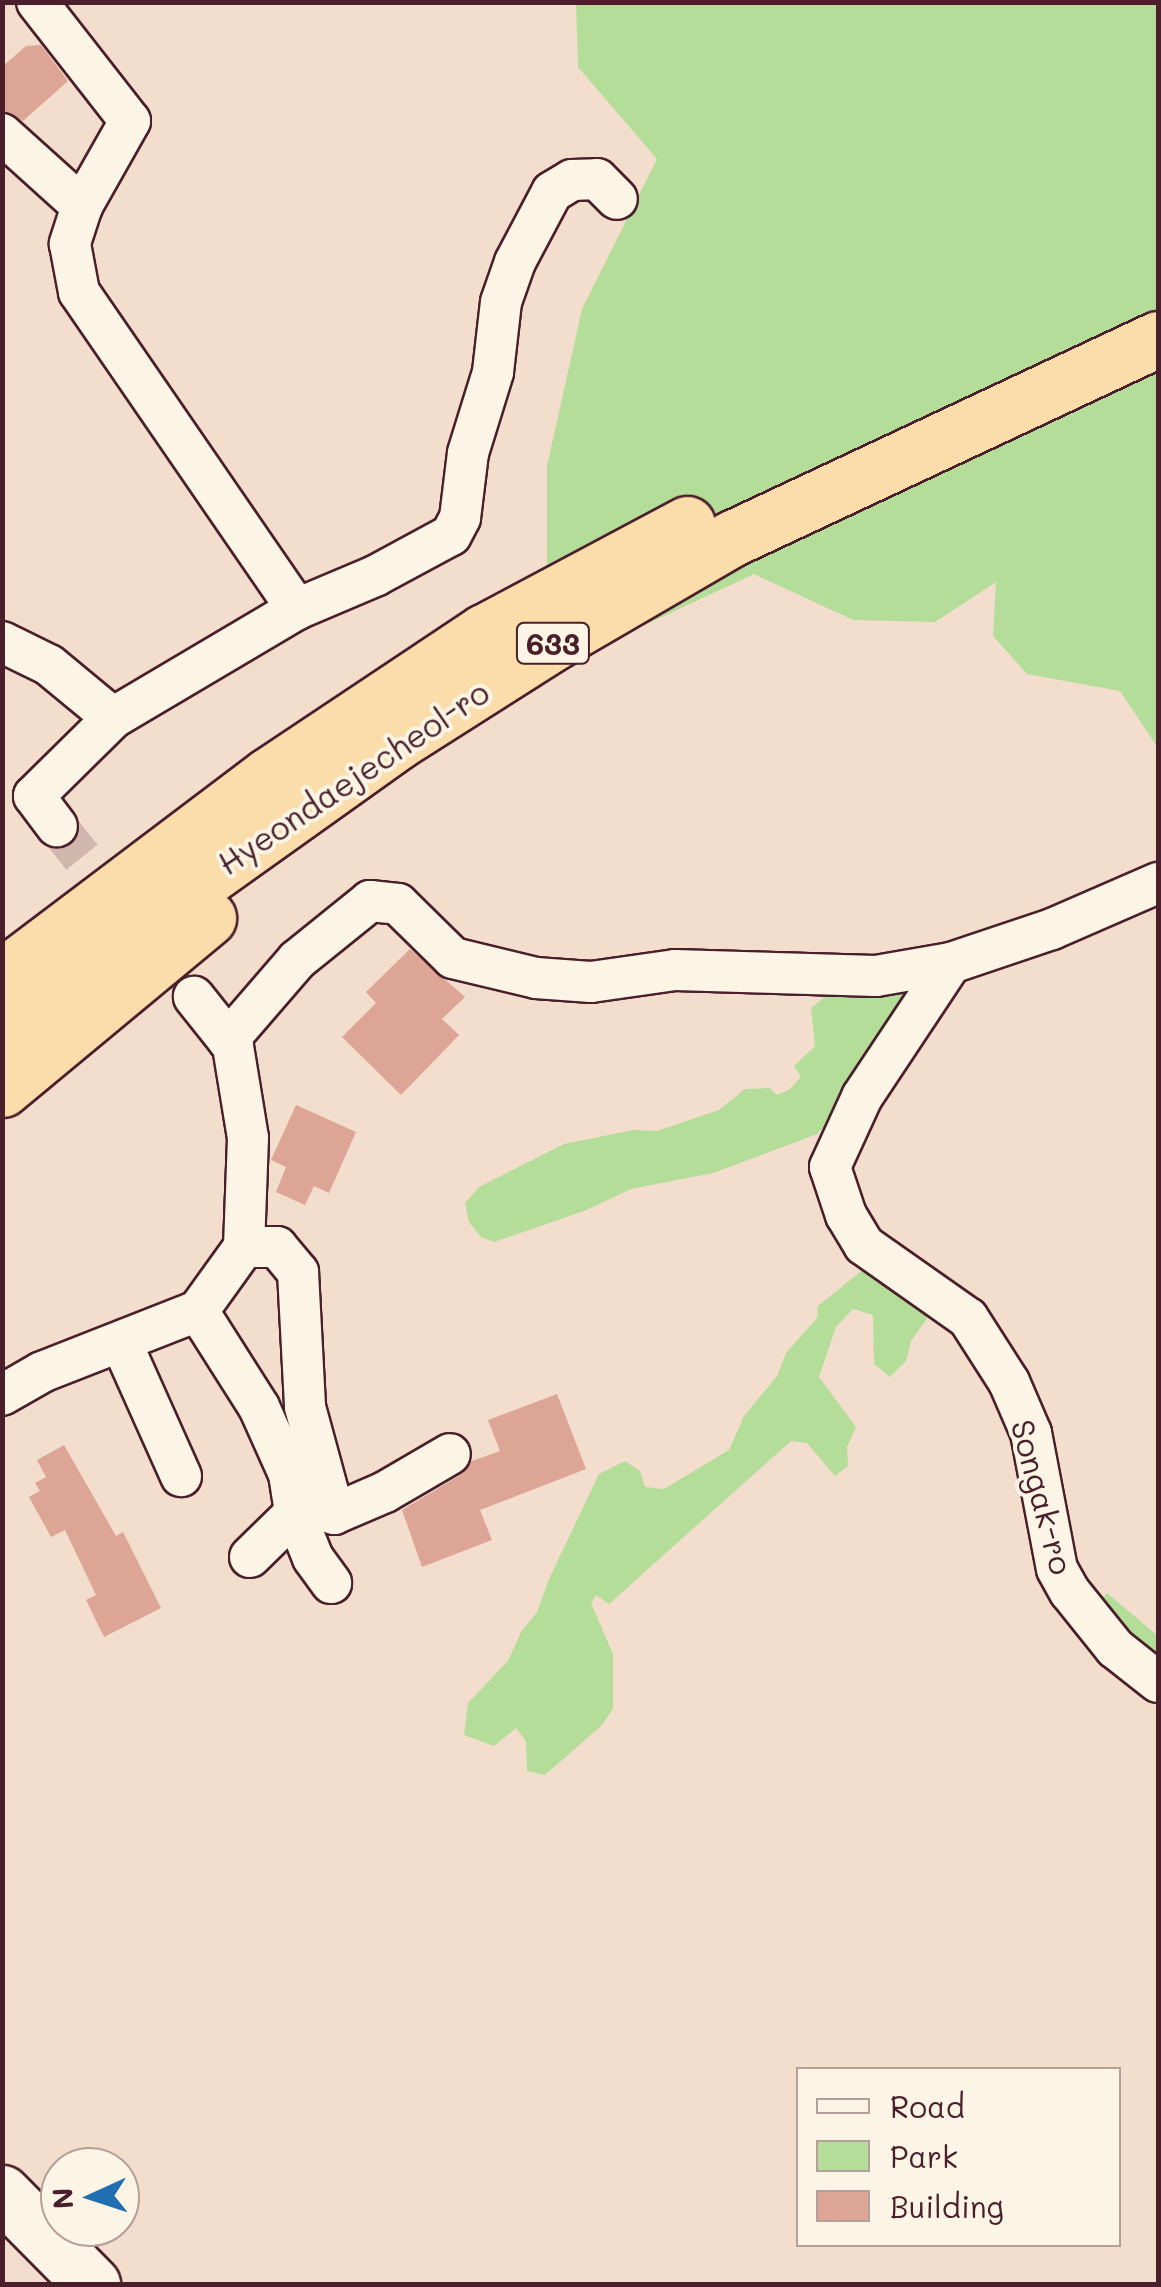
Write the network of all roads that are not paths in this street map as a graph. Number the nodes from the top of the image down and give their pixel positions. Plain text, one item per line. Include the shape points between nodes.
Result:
1 (38, 2) edge
2 (2, 134) edge
3 (617, 199) dead end
4 (82, 206) junction
5 (1158, 298) edge
6 (1158, 339) edge
7 (297, 609) junction
8 (484, 632) junction
9 (571, 632) junction
10 (2, 642) edge
11 (112, 718) junction
12 (56, 826) tunnel mouth
13 (1158, 883) edge
14 (2, 931) edge
15 (951, 963) junction
16 (2, 977) edge
17 (194, 997) dead end
18 (2, 1038) edge
19 (228, 1040) junction
20 (2, 1089) edge
21 (244, 1248) junction
22 (198, 1311) junction
23 (121, 1342) junction
24 (2, 1395) edge
25 (450, 1454) dead end
26 (181, 1476) dead end
27 (295, 1513) junction
28 (250, 1557) dead end
29 (331, 1583) dead end
30 (1158, 1682) edge
31 (2, 2194) edge
32 (2, 2224) edge
33 (60, 2284) edge
34 (92, 2284) edge

1 - 4 street via 130,121
2 - 4 street
3 - 7 street via 596,179 572,180 552,192 515,262 451,534
4 - 7 street via 70,244 78,292
5 - 8 highway, Hyeondaejecheol-ro / 633 via 764,482
6 - 9 highway, Hyeondaejecheol-ro / 633 via 733,538
7 - 11 street
8 - 14 highway via 254,758
8 - 16 highway, Hyeondaejecheol-ro / 633 via 268,776
9 - 18 highway, Hyeondaejecheol-ro / 633 via 398,741 174,900
9 - 20 highway
10 - 11 street via 49,665
11 - 12 street via 34,796
13 - 15 street
15 - 19 street via 876,976 694,970 591,982 536,978 453,958 398,904 370,901 297,960
15 - 30 street, Songak-ro via 862,1096 830,1167 864,1245 968,1318 1009,1382 1030,1433 1058,1570 1115,1648
17 - 19 street
19 - 21 street via 248,1138
21 - 22 street
21 - 25 street via 277,1247 298,1272 305,1406 334,1514
22 - 23 street
22 - 27 street via 259,1406 289,1474
23 - 24 street
23 - 26 street
27 - 28 street
27 - 29 street
31 - 34 main road
32 - 33 main road

